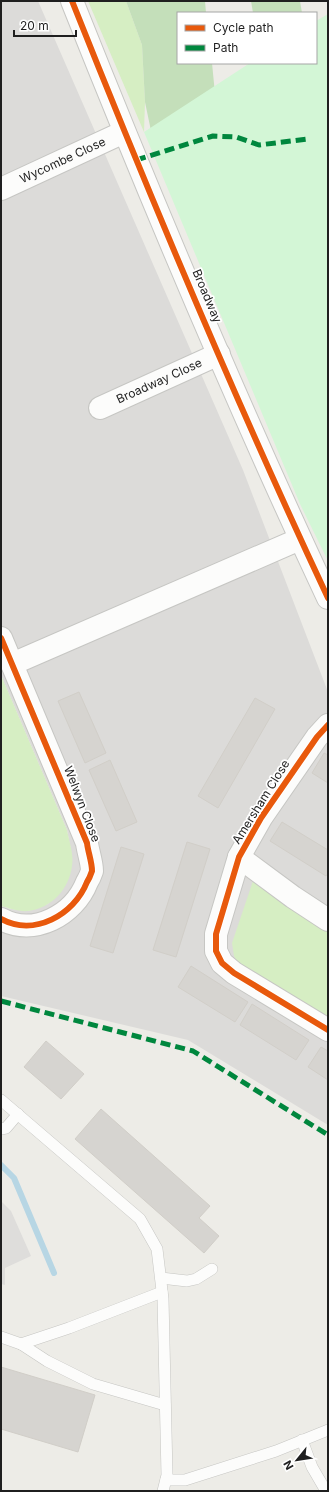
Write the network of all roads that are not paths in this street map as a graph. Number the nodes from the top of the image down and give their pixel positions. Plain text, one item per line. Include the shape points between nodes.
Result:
1 (72, 1) edge
2 (124, 132) junction
3 (1, 189) edge
4 (219, 354) junction
5 (100, 408) dead end
6 (300, 539) junction
7 (328, 598) edge
8 (1, 638) edge
9 (12, 664) junction
10 (328, 725) edge
11 (239, 857) junction
12 (1, 919) edge
13 (328, 920) edge
14 (328, 1030) edge
15 (1, 1100) edge
16 (18, 1114) junction
17 (1, 1129) edge
18 (212, 1269) dead end
19 (161, 1278) junction
20 (162, 1292) junction
21 (1, 1337) edge
22 (21, 1344) junction
23 (165, 1405) junction
24 (328, 1430) edge
25 (302, 1440) junction
26 (166, 1480) junction
27 (163, 1491) edge
28 (326, 1491) edge

1 - 2 street, Broadway
2 - 3 street, Wycombe Close
2 - 4 street, Broadway
4 - 5 street, Broadway Close
4 - 6 street, Broadway
6 - 7 street, Broadway
6 - 9 street
8 - 9 street, Welwyn Close
9 - 12 street, Welwyn Close via 87,843 92,871 83,893 66,911 46,923 25,926 9,924
10 - 11 street, Amersham Close via 316,737 269,806
11 - 13 street, Amersham Close
11 - 14 street, Amersham Close via 216,934 216,951 222,963 234,973
15 - 16 lane
16 - 17 lane via 6,1128
16 - 19 lane via 140,1220 157,1249
18 - 19 lane via 196,1279 187,1281
19 - 20 lane
20 - 22 lane
20 - 23 lane
21 - 22 lane
22 - 23 lane via 47,1361 93,1384
23 - 26 lane
24 - 25 lane
25 - 26 lane via 185,1480
25 - 28 lane via 312,1467
26 - 27 lane

